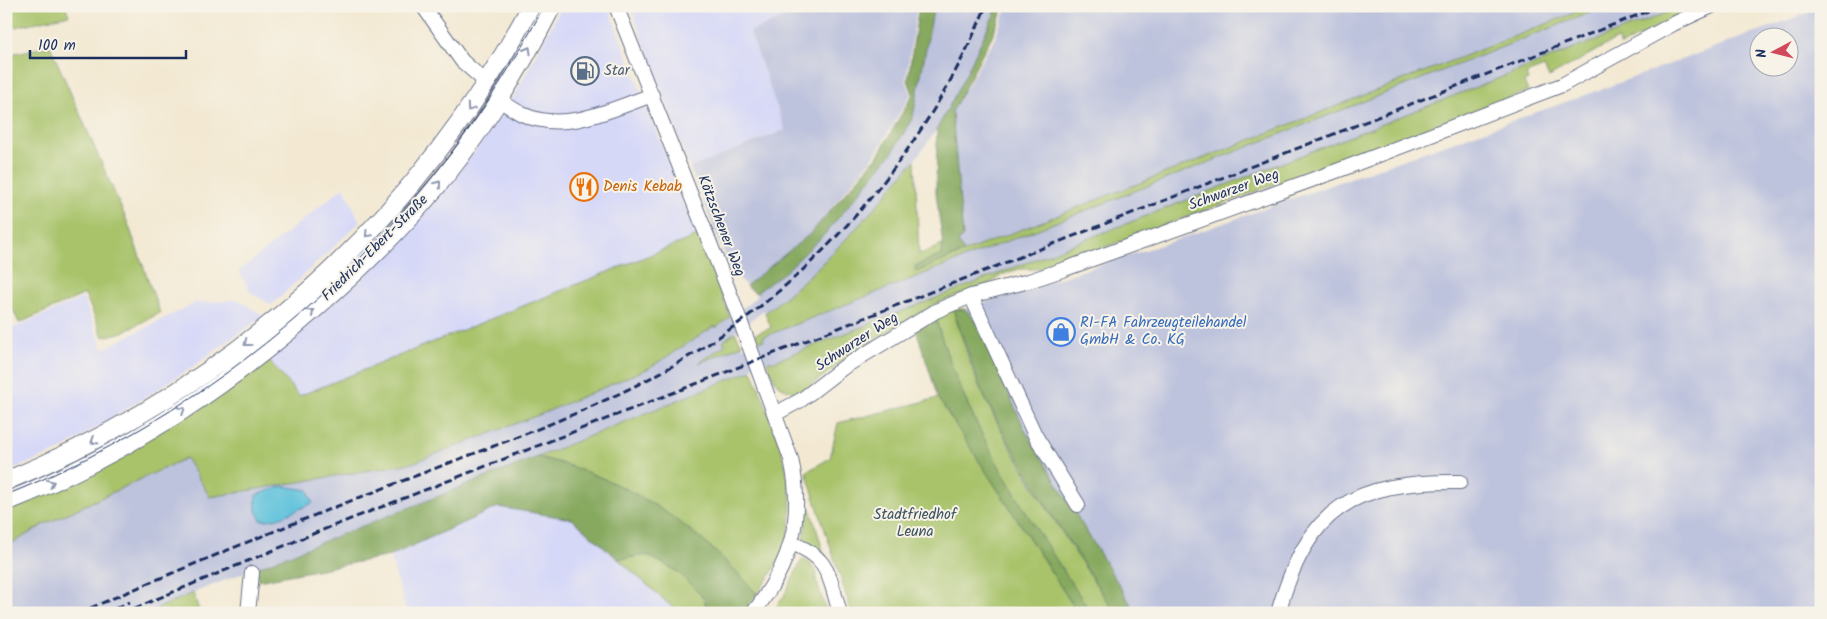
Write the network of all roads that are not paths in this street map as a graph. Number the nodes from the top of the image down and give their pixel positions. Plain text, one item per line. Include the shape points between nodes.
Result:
1 (423, 6) edge
2 (532, 6) edge
3 (552, 6) edge
4 (616, 6) edge
5 (1712, 6) edge
6 (487, 83) junction
7 (652, 95) junction
8 (499, 100) junction
9 (971, 296) junction
10 (774, 414) junction
11 (6, 481) edge
12 (1460, 482) dead end
13 (6, 502) edge
14 (1078, 505) dead end
15 (791, 543) junction
16 (252, 573) dead end
17 (248, 613) edge
18 (753, 613) edge
19 (840, 613) edge
20 (1278, 613) edge

1 - 6 street via 462,60
2 - 6 main road, Friedrich-Ebert-Straße
8 -> 3 main road, Friedrich-Ebert-Straße
4 - 7 street, Kötzschener Weg
5 - 9 street, Schwarzer Weg via 1562,85 1065,269
6 -> 11 main road, Friedrich-Ebert-Straße via 444,146 382,220 348,256 228,358 64,457
7 - 8 street via 581,119 562,122 523,115
7 - 10 street, Kötzschener Weg
13 -> 8 main road, Friedrich-Ebert-Straße via 74,472 141,436 266,352 360,268 429,194 459,158
9 - 10 street, Schwarzer Weg via 936,311 844,367 801,400
9 - 14 street via 1035,435
10 - 15 street, Kötzschener Weg via 792,459 795,476 797,508
12 - 20 street via 1390,486 1363,494 1338,507 1312,536 1296,565
15 - 18 street, Kötzschener Weg via 776,581
15 - 19 street via 822,560
16 - 17 street

